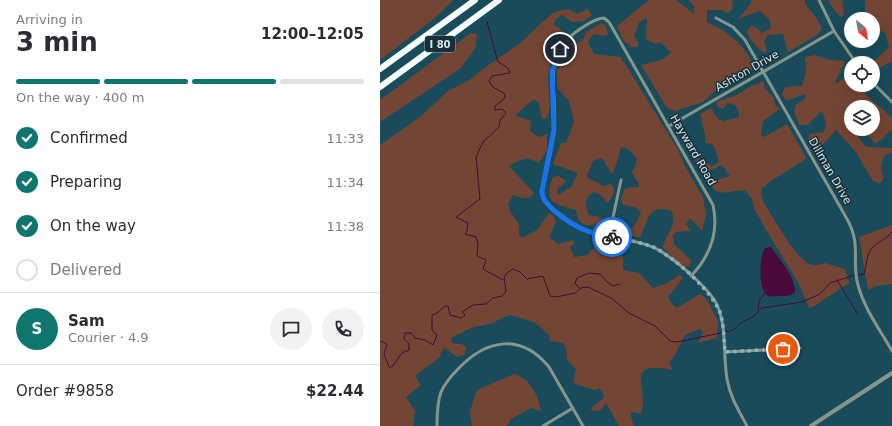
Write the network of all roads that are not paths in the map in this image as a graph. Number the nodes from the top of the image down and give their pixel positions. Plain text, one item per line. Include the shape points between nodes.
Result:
1 (475, 0) edge
2 (499, 0) edge
3 (819, 0) edge
4 (716, 18) dead end
5 (834, 31) junction
6 (851, 56) edge
7 (380, 69) edge
8 (763, 72) junction
9 (380, 87) edge
10 (880, 91) edge
11 (892, 102) edge
12 (669, 126) junction
13 (621, 180) dead end
14 (609, 236) junction
15 (691, 276) junction
16 (800, 348) dead end
17 (892, 351) edge
18 (725, 352) junction
19 (892, 373) edge
20 (573, 408) junction
21 (437, 426) edge
22 (543, 426) edge
23 (583, 426) edge
24 (747, 426) edge
25 (812, 426) edge

1 - 7 highway, I 80
2 - 9 highway, I 80
3 - 5 street
4 - 8 street, Dillman Drive via 741,34
5 - 6 street
5 - 8 street, Ashton Drive
8 - 12 street, Ashton Drive
8 - 17 street, Dillman Drive via 851,225 856,246 856,275 861,297
10 - 11 street
12 - 14 street, Hayward Road via 607,19 597,19 568,38 557,55 552,79 554,130 542,195 551,208 579,228
12 - 15 street, Hayward Road via 711,198 715,214 715,230 710,248
13 - 14 street
14 - 15 street via 656,248
15 - 18 street via 709,293 718,306 722,316
16 - 18 street
18 - 24 street via 729,391
19 - 25 street
20 - 21 street via 542,359 525,348 504,344 483,348 469,357 447,381 438,401
20 - 22 street
20 - 23 street

